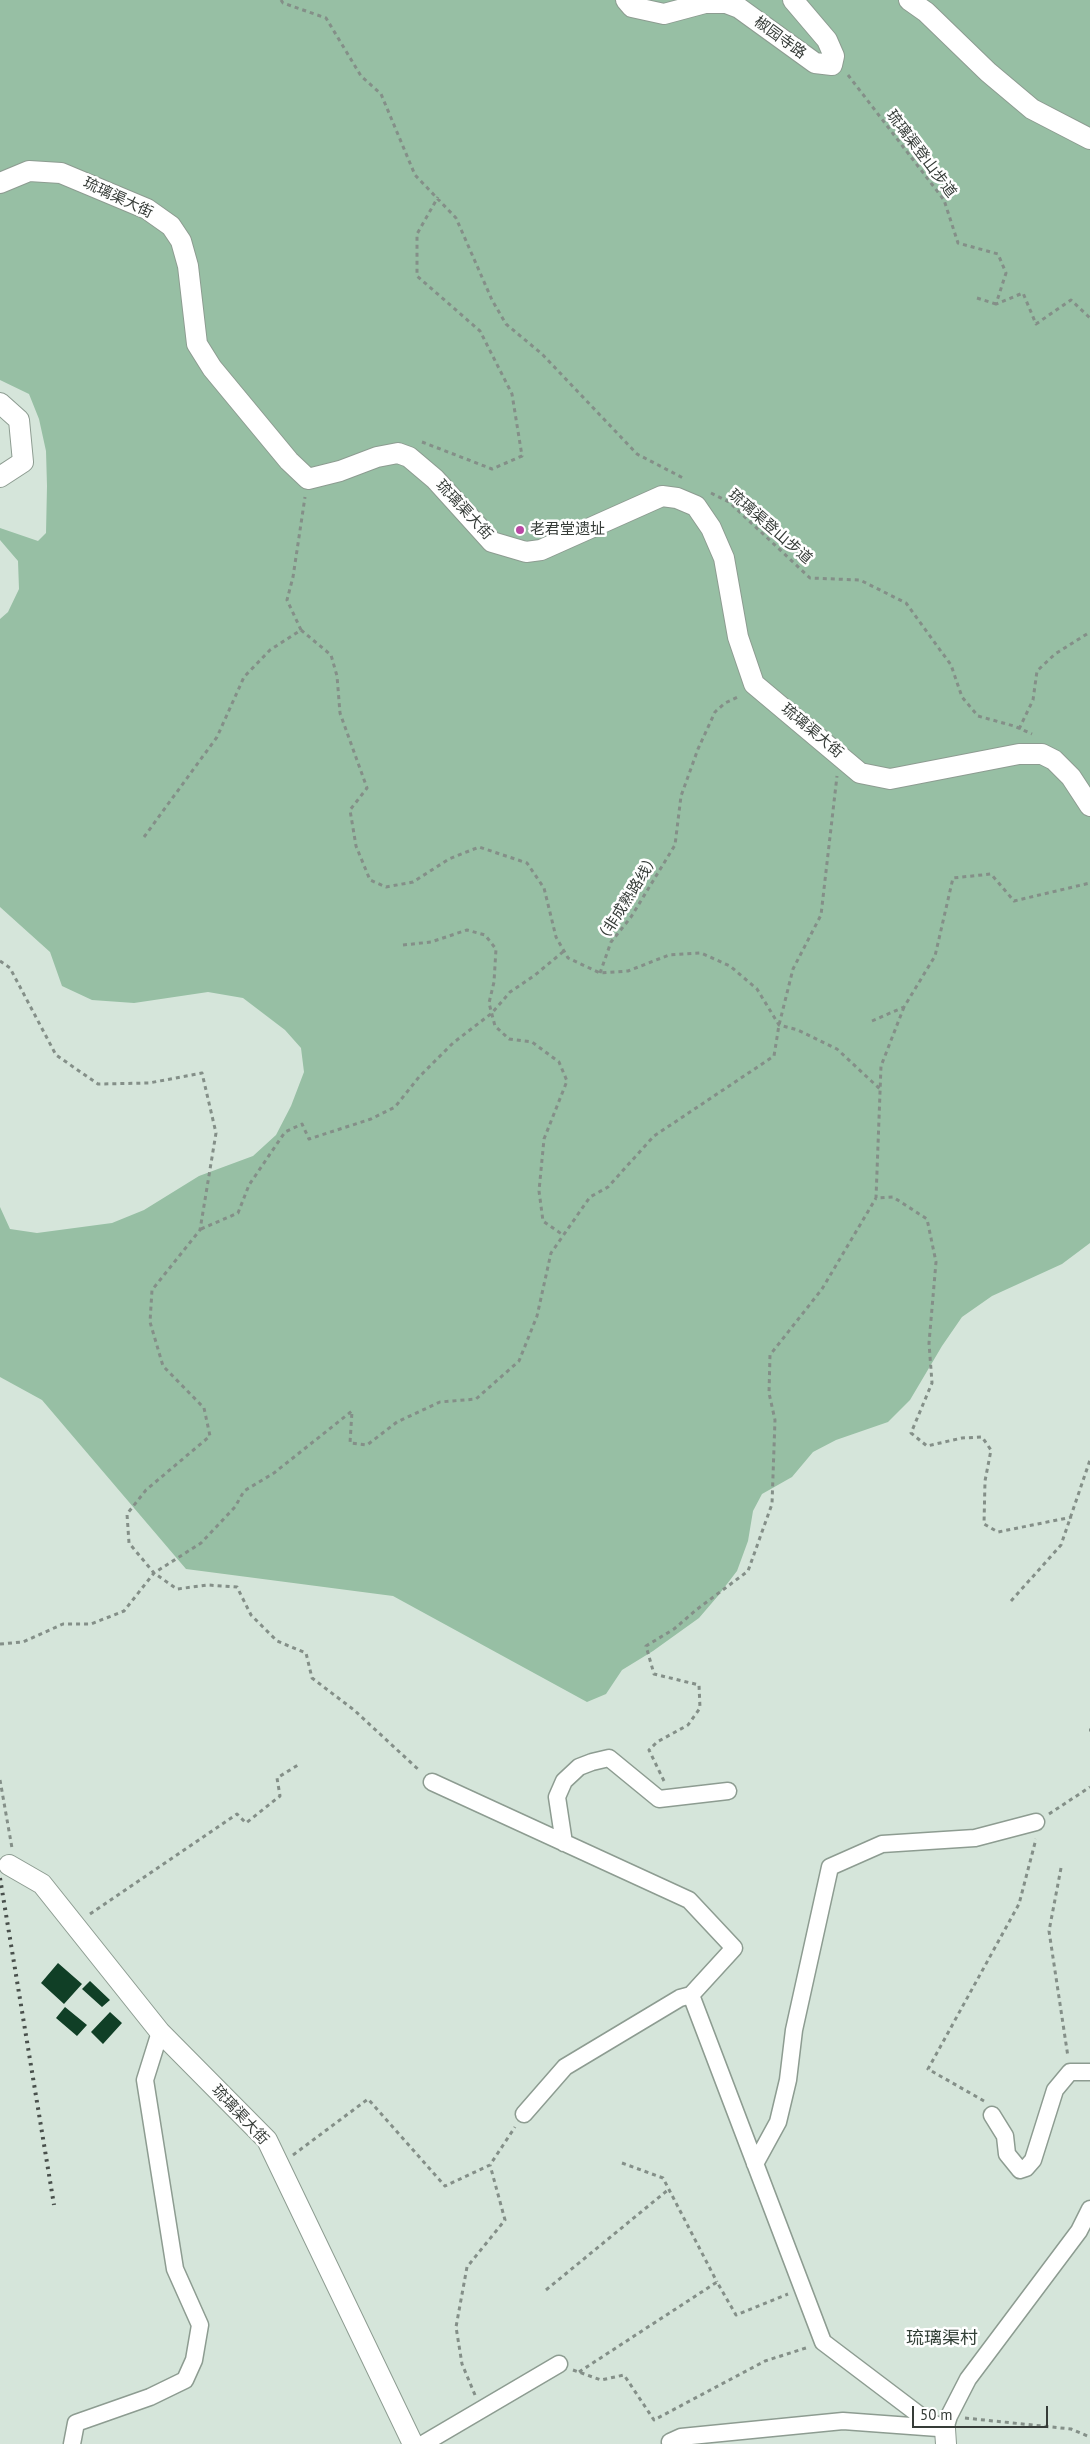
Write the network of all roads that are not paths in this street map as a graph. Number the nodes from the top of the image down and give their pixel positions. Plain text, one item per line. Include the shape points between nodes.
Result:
1 (626, 0) edge
2 (793, 0) edge
3 (909, 0) edge
4 (1090, 138) edge
5 (0, 183) edge
6 (0, 403) edge
7 (0, 477) edge
8 (1090, 806) edge
9 (432, 1782) road end
10 (728, 1791) dead end
11 (1036, 1822) road end
12 (564, 1843) junction
13 (13, 1867) road end
14 (691, 1996) junction
15 (160, 2032) junction
16 (1090, 2072) edge
17 (524, 2114) road end
18 (992, 2115) road end
19 (755, 2164) junction
20 (1090, 2209) edge
21 (559, 2364) road end
22 (947, 2430) edge
23 (72, 2444) edge
24 (413, 2444) edge
25 (423, 2444) edge
26 (671, 2444) edge

1 - 2 street, 椒园寺路 via 632,7 664,14 705,3 726,3 739,8 815,63 832,65 834,56 827,40
3 - 4 street via 1032,108
5 - 8 street, 琉璃渠大街 via 29,171 61,173 147,208 171,226 181,241 188,266 197,344 212,368 289,461 308,479 398,453 435,479 492,542 526,552 541,550 662,496 678,498 696,506 711,528 724,558 738,637 754,684 860,773 890,779 1019,754 1042,754 1054,760 1071,777
6 - 7 street via 19,420 23,462
9 - 12 street
10 - 12 street via 659,1799 609,1758 579,1767 564,1781 557,1797
11 - 19 street via 975,1838 882,1844 830,1867 794,2030 788,2080 778,2122
12 - 14 street via 689,1900 734,1948
13 - 15 street, 琉璃渠大街 via 42,1884
14 - 17 street via 680,1998 565,2067
14 - 19 street
15 - 23 street via 145,2080 174,2269 200,2324 194,2360 185,2380 150,2398 76,2422
15 - 24 street, 琉璃渠大街 via 267,2140
16 - 18 street via 1070,2072 1055,2090 1033,2160 1026,2168 1020,2170 1007,2154 1005,2136
19 - 22 street via 824,2342 926,2420
20 - 22 street via 1079,2231 968,2379
21 - 25 street
22 - 26 street via 843,2421 681,2438

